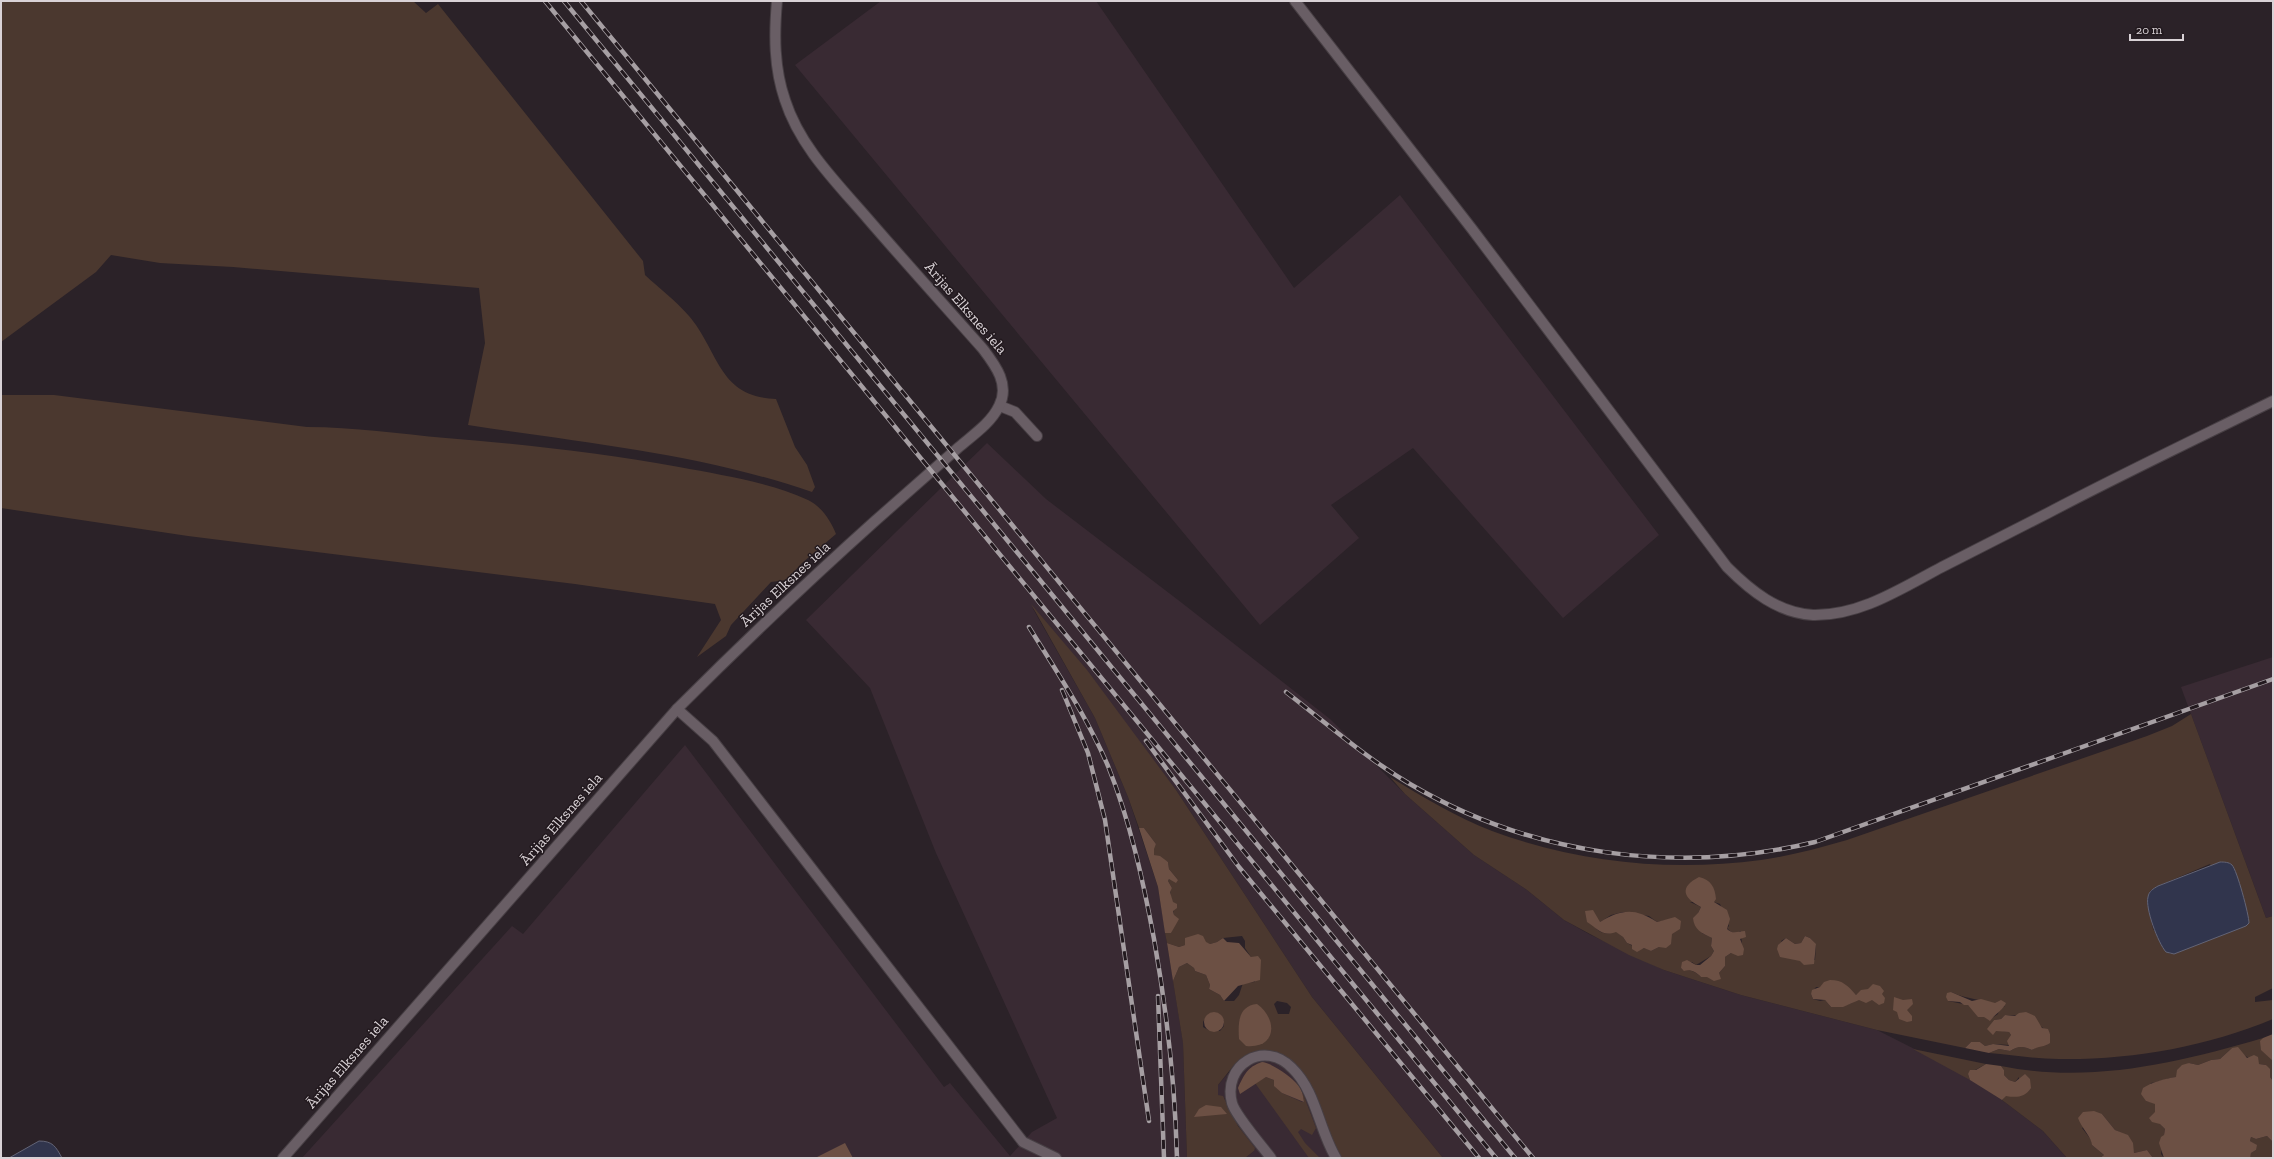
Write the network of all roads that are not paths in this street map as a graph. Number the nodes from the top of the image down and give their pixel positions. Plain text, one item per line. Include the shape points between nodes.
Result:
1 (777, 1) edge
2 (1295, 1) edge
3 (2273, 401) edge
4 (1000, 406) junction
5 (1037, 436) dead end
6 (677, 709) junction
7 (283, 1158) edge
8 (1056, 1158) edge
9 (1270, 1158) edge
10 (1336, 1158) edge

1 - 4 street, Ārijas Elksnes iela via 775,22 778,71 785,101 798,129 824,168 991,359 1003,382
2 - 3 street via 1416,156 1727,567 1748,588 1791,611 1834,613 1875,602 2054,509
4 - 5 street via 1015,412
4 - 6 street, Ārijas Elksnes iela via 984,426 874,522
6 - 7 street, Ārijas Elksnes iela
6 - 8 street via 713,741 1023,1142
9 - 10 street via 1232,1105 1230,1092 1232,1078 1240,1064 1249,1058 1262,1056 1278,1058 1292,1067 1303,1082

